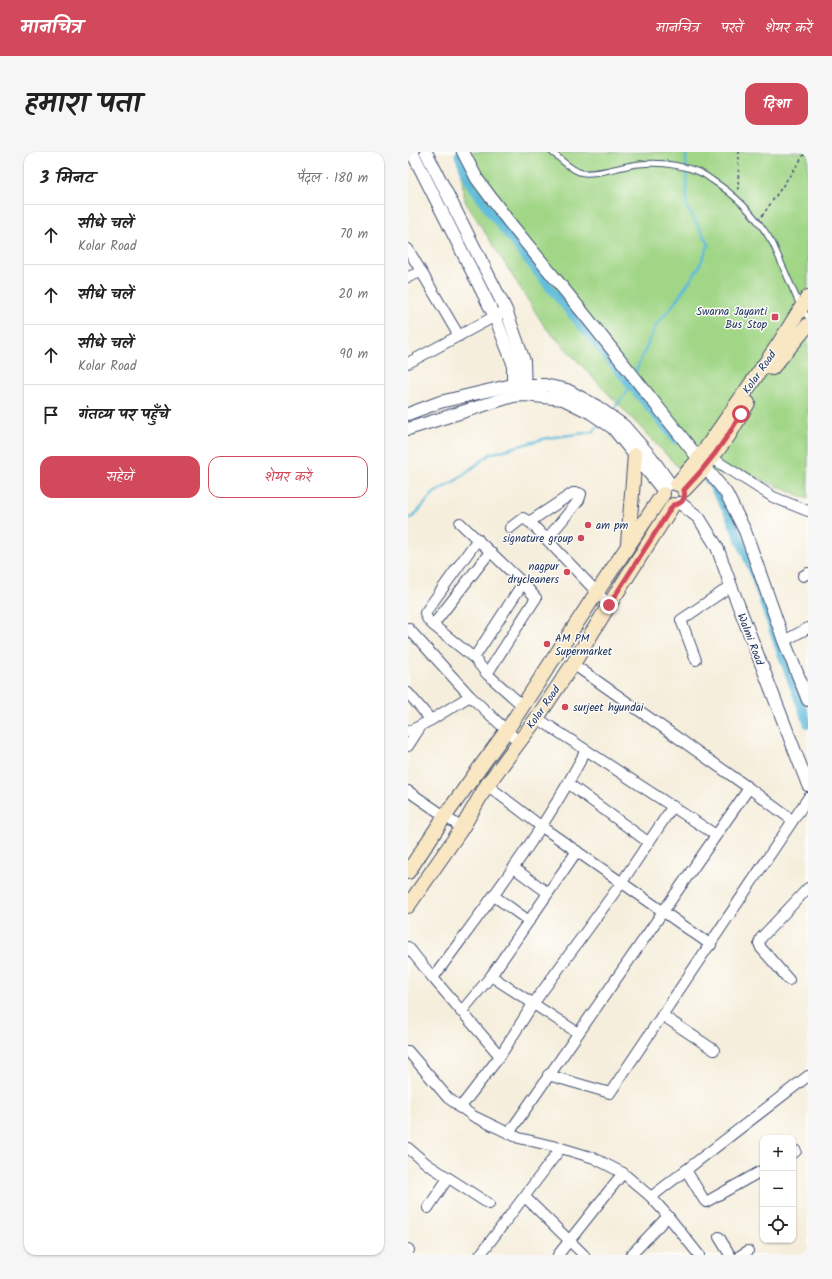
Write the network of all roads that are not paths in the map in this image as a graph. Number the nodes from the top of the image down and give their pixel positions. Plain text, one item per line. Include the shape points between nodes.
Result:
1 (412, 152) edge
2 (426, 152) edge
3 (463, 152) edge
4 (552, 152) edge
5 (408, 249) edge
6 (421, 272) junction
7 (408, 277) edge
8 (806, 307) edge
9 (506, 310) junction
10 (495, 317) junction
11 (808, 325) edge
12 (459, 336) junction
13 (408, 363) edge
14 (519, 390) junction
15 (408, 414) edge
16 (408, 429) edge
17 (633, 447) junction
18 (703, 463) junction
19 (676, 490) junction
20 (808, 511) edge
21 (528, 522) junction
22 (460, 523) dead end
23 (510, 528) dead end
24 (478, 539) junction
25 (547, 539) junction
26 (628, 544) junction
27 (490, 552) junction
28 (523, 583) junction
29 (731, 586) junction
30 (597, 592) junction
31 (609, 605) junction
32 (433, 625) junction
33 (408, 628) edge
34 (808, 628) edge
35 (784, 641) junction
36 (474, 658) junction
37 (696, 660) dead end
38 (573, 664) junction
39 (487, 674) junction
40 (408, 694) edge
41 (807, 695) edge
42 (470, 696) junction
43 (523, 706) junction
44 (537, 718) junction
45 (431, 720) junction
46 (422, 725) junction
47 (507, 730) junction
48 (408, 732) edge
49 (519, 742) junction
50 (408, 746) edge
51 (586, 750) junction
52 (569, 784) junction
53 (487, 785) junction
54 (808, 785) edge
55 (749, 788) junction
56 (408, 791) edge
57 (808, 798) edge
58 (673, 806) junction
59 (445, 816) junction
60 (792, 820) junction
61 (542, 827) junction
62 (462, 828) junction
63 (716, 835) junction
64 (648, 842) junction
65 (577, 851) junction
66 (514, 868) junction
67 (408, 872) edge
68 (622, 882) junction
69 (808, 888) edge
70 (548, 893) junction
71 (494, 896) junction
72 (408, 906) edge
73 (663, 911) junction
74 (529, 921) junction
75 (710, 944) junction
76 (408, 947) edge
77 (492, 976) junction
78 (433, 978) junction
79 (789, 980) dead end
80 (534, 1004) junction
81 (461, 1012) junction
82 (662, 1015) junction
83 (578, 1033) junction
84 (714, 1050) dead end
85 (409, 1053) edge
86 (500, 1056) junction
87 (548, 1075) junction
88 (808, 1076) edge
89 (460, 1108) junction
90 (509, 1133) junction
91 (408, 1148) edge
92 (561, 1148) junction
93 (686, 1170) junction
94 (761, 1171) edge
95 (624, 1173) junction
96 (448, 1178) junction
97 (525, 1197) junction
98 (651, 1197) junction
99 (489, 1204) dead end
100 (428, 1208) dead end
101 (668, 1216) junction
102 (719, 1237) dead end
103 (570, 1240) junction
104 (480, 1255) edge
105 (558, 1255) edge
106 (584, 1255) edge
107 (631, 1255) edge
108 (699, 1255) edge
109 (730, 1255) edge

1 - 10 street
2 - 9 street
3 - 18 street via 478,179 509,222
4 - 8 lane via 580,173 639,164 669,164 700,172 726,189 758,222 773,244
5 - 6 street
6 - 7 street
6 - 12 street
8 - 18 main road, Kolar Road via 778,345
9 - 10 street
9 - 14 street via 524,361
10 - 12 street
10 - 14 street via 513,363
11 - 18 main road, Kolar Road via 766,376 729,435
12 - 13 street
14 - 15 street via 440,402
14 - 16 street
14 - 17 street, Walmi Road via 563,399 593,409
17 - 19 street, Walmi Road
17 - 26 main road
18 - 19 main road, Kolar Road
18 - 20 street
18 - 35 street via 726,493 745,531
19 - 26 main road, Kolar Road
19 - 29 street, Walmi Road via 699,518 717,547
19 - 31 main road, Kolar Road via 665,517
21 - 23 street via 523,518
21 - 25 street
21 - 25 street via 572,493 581,494 579,500
22 - 24 street
24 - 27 street
24 - 32 street via 426,610 426,616
25 - 30 street
26 - 30 main road, Kolar Road
27 - 28 street
27 - 32 street
28 - 36 street
28 - 39 street via 535,595 536,600
29 - 37 street via 681,620
29 - 54 street, Walmi Road
30 - 31 street
30 - 43 main road, Kolar Road
31 - 38 main road, Kolar Road
32 - 36 street
33 - 42 street
34 - 35 street
35 - 41 street
36 - 39 street
38 - 44 main road, Kolar Road
38 - 55 street
39 - 43 street
40 - 45 street
42 - 45 street
42 - 47 street
43 - 44 main road
43 - 47 main road, Kolar Road
44 - 49 main road, Kolar Road
44 - 51 street
45 - 46 street
46 - 48 street
46 - 50 street
47 - 49 street
47 - 59 main road, Kolar Road
49 - 53 main road, Kolar Road
51 - 52 street
51 - 58 street
52 - 61 street
52 - 64 street
53 - 61 street
53 - 62 main road, Kolar Road
55 - 60 street
55 - 63 street
56 - 59 street
57 - 60 street
58 - 63 street
58 - 64 street
59 - 62 street
59 - 67 main road, Kolar Road
60 - 75 street
61 - 65 street
61 - 66 street
62 - 72 main road, Kolar Road
63 - 73 street
64 - 68 street
65 - 68 street
65 - 70 street
66 - 70 street
66 - 71 street
68 - 73 street
68 - 80 street
69 - 79 street via 759,943
70 - 74 street
71 - 74 street
71 - 78 street
73 - 75 street
73 - 83 street
74 - 77 street
75 - 82 street
76 - 78 street
77 - 80 street
77 - 81 street
78 - 81 street
80 - 83 street
80 - 86 street
81 - 86 street
82 - 84 street
82 - 87 street via 610,1093
83 - 87 street
85 - 89 street
86 - 89 street
87 - 90 street
88 - 93 street
89 - 90 street
90 - 92 street via 519,1138
91 - 96 street
92 - 95 street via 594,1158
92 - 97 street
93 - 94 street via 706,1202
93 - 98 street
95 - 98 street
95 - 103 street
96 - 99 street
96 - 100 street
97 - 103 street
97 - 104 street
98 - 101 street
101 - 107 street
101 - 108 street
102 - 109 street
103 - 105 street
103 - 106 street

